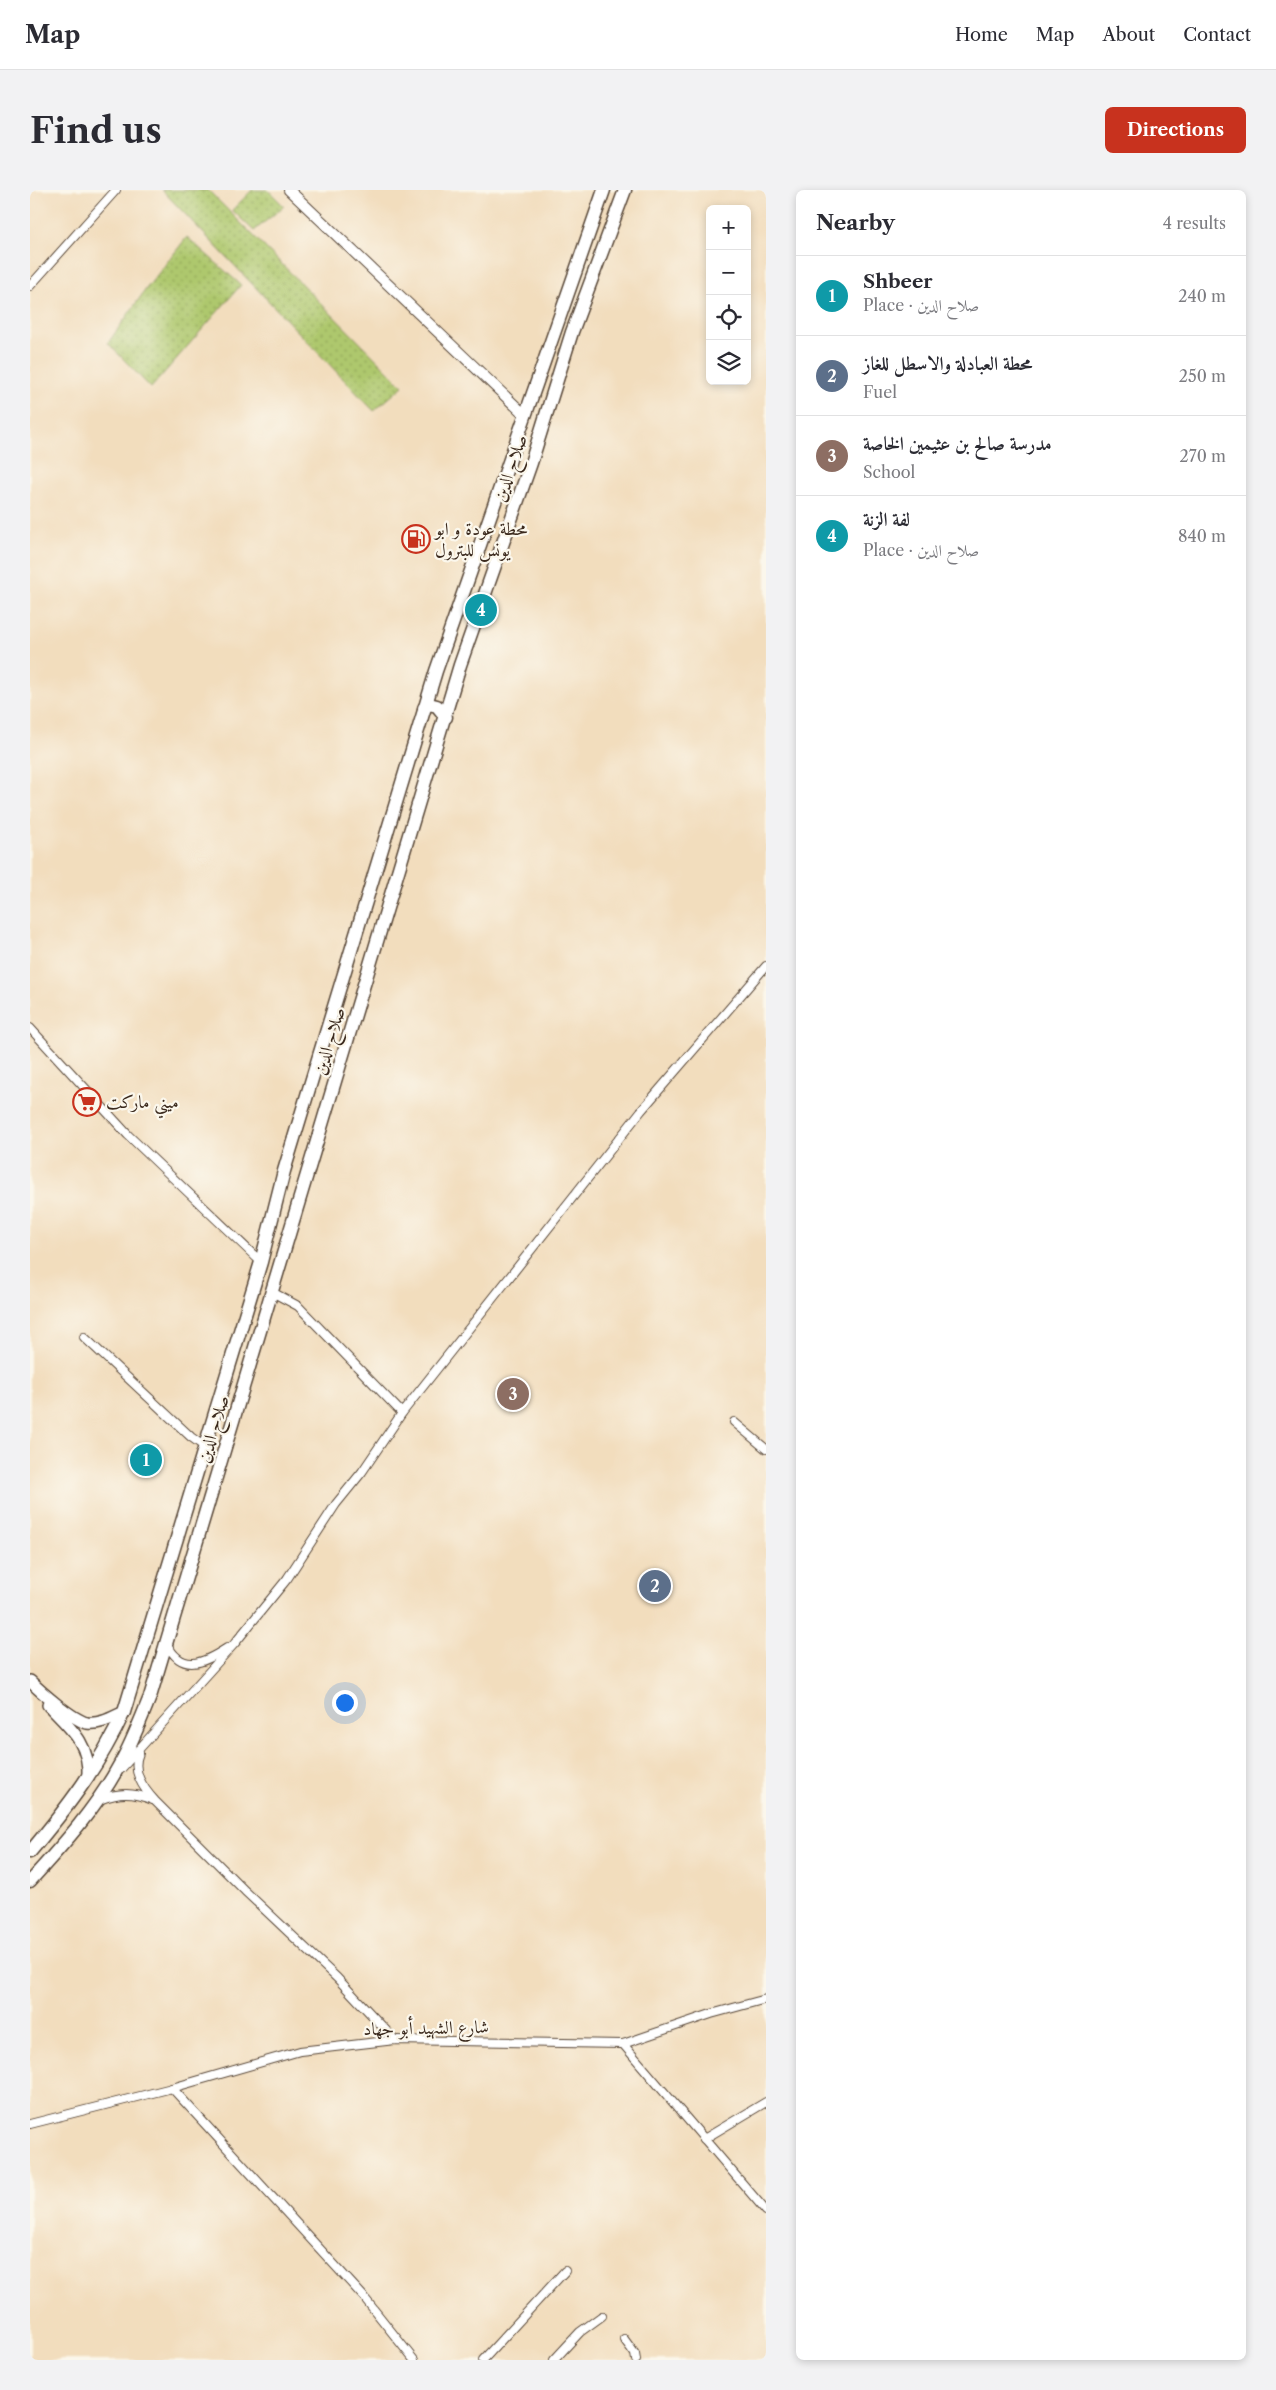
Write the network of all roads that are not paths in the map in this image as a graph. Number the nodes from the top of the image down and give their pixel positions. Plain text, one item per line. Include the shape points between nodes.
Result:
1 (116, 190) edge
2 (288, 190) edge
3 (604, 190) edge
4 (625, 190) edge
5 (30, 286) edge
6 (526, 415) junction
7 (424, 708) junction
8 (446, 716) junction
9 (766, 966) edge
10 (336, 1002) junction
11 (356, 1011) junction
12 (30, 1028) edge
13 (261, 1262) junction
14 (272, 1292) junction
15 (84, 1337) dead end
16 (402, 1413) junction
17 (734, 1422) dead end
18 (205, 1447) junction
19 (766, 1449) edge
20 (235, 1643) junction
21 (167, 1644) junction
22 (30, 1681) edge
23 (39, 1691) junction
24 (124, 1712) junction
25 (140, 1751) junction
26 (112, 1778) junction
27 (88, 1779) junction
28 (96, 1801) junction
29 (154, 1801) junction
30 (30, 1852) edge
31 (30, 1880) edge
32 (766, 1999) edge
33 (395, 2040) junction
34 (623, 2044) junction
35 (172, 2088) junction
36 (766, 2102) edge
37 (30, 2124) edge
38 (704, 2139) junction
39 (766, 2212) edge
40 (565, 2271) dead end
41 (602, 2316) dead end
42 (624, 2339) dead end
43 (414, 2360) edge
44 (483, 2360) edge
45 (554, 2360) edge
46 (636, 2360) edge

1 - 5 street
2 - 6 street
3 - 6 highway, صلاح الدين
4 - 8 highway, صلاح الدين via 572,332 532,463 481,602
6 - 7 highway, صلاح الدين
7 - 8 highway via 432,704
7 - 10 highway, صلاح الدين
8 - 11 highway, صلاح الدين
9 - 16 street via 641,1110
10 - 11 highway via 339,1015
10 - 13 highway, صلاح الدين via 284,1171
11 - 14 highway, صلاح الدين
12 - 13 street via 128,1135
13 - 18 highway, صلاح الدين
14 - 16 street via 298,1306
14 - 21 highway, صلاح الدين
15 - 18 street
16 - 20 street via 287,1578
17 - 19 street
18 - 24 highway, صلاح الدين
20 - 21 street via 209,1659 193,1663 175,1657
20 - 25 street
21 - 26 highway, صلاح الدين via 140,1720
22 - 23 main road
23 - 24 main road via 86,1723 103,1721
23 - 27 main road via 84,1747 89,1764
24 - 27 highway, صلاح الدين
25 - 26 street
25 - 29 street via 136,1760 138,1776
26 - 28 highway, صلاح الدين
27 - 30 highway, صلاح الدين
28 - 29 street via 127,1793
28 - 31 highway, صلاح الدين
29 - 33 street via 338,1978
32 - 34 street, شارع الشهيد أبو جهاد
33 - 34 street, شارع الشهيد أبو جهاد
33 - 35 street, شارع الشهيد أبو جهاد via 300,2051
34 - 38 street
35 - 37 street, شارع الشهيد أبو جهاد
35 - 43 street via 363,2296
36 - 38 street
38 - 39 street
40 - 44 street
41 - 45 street via 580,2332
42 - 46 street

